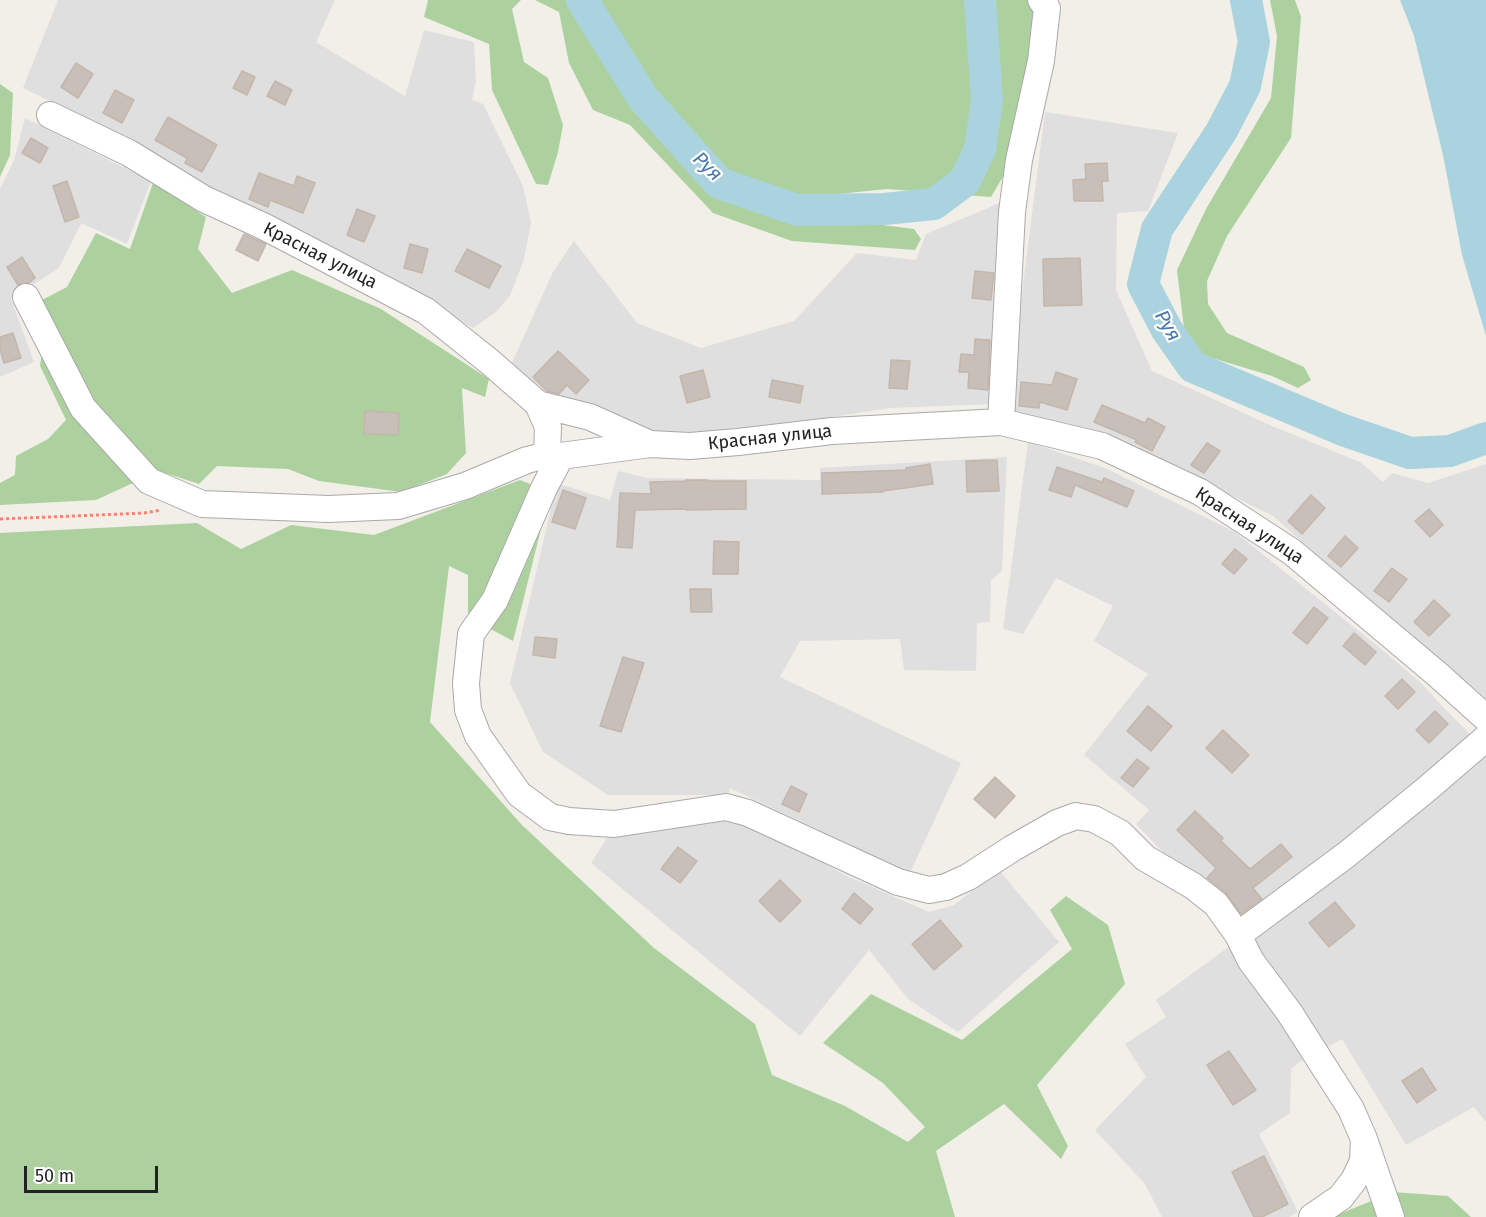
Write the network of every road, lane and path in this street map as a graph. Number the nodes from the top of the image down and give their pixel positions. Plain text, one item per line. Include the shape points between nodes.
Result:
1 (1041, 0) edge
2 (50, 115) dead end
3 (26, 297) dead end
4 (538, 404) junction
5 (1001, 422) junction
6 (650, 444) junction
7 (554, 456) junction
8 (167, 510) dead end
9 (0, 519) edge
10 (1486, 718) edge
11 (1486, 738) edge
12 (1238, 934) junction
13 (1364, 1139) junction
14 (1312, 1217) edge
15 (1391, 1217) edge

1 - 5 street via 1047,8 1041,61 1012,212
2 - 4 street, Красная улица via 129,153 204,199 426,311
3 - 7 street via 82,408 149,481 202,504 328,509 398,506 465,486 527,460
4 - 6 street, Красная улица via 590,417
4 - 7 street
5 - 6 street, Красная улица via 832,430 690,446
5 - 10 street, Красная улица via 1102,446 1200,492 1292,552
6 - 7 street
7 - 12 street via 495,600 471,634 466,683 468,710 478,736 519,794 550,817 614,824 726,807 748,813 898,882 930,890 968,877 1057,823 1076,816 1094,819 1120,833 1145,858 1216,904
8 - 9 path
11 - 12 street via 1346,855
12 - 13 street via 1251,961 1351,1109
13 - 14 street via 1363,1161 1354,1180 1341,1197
13 - 15 street

